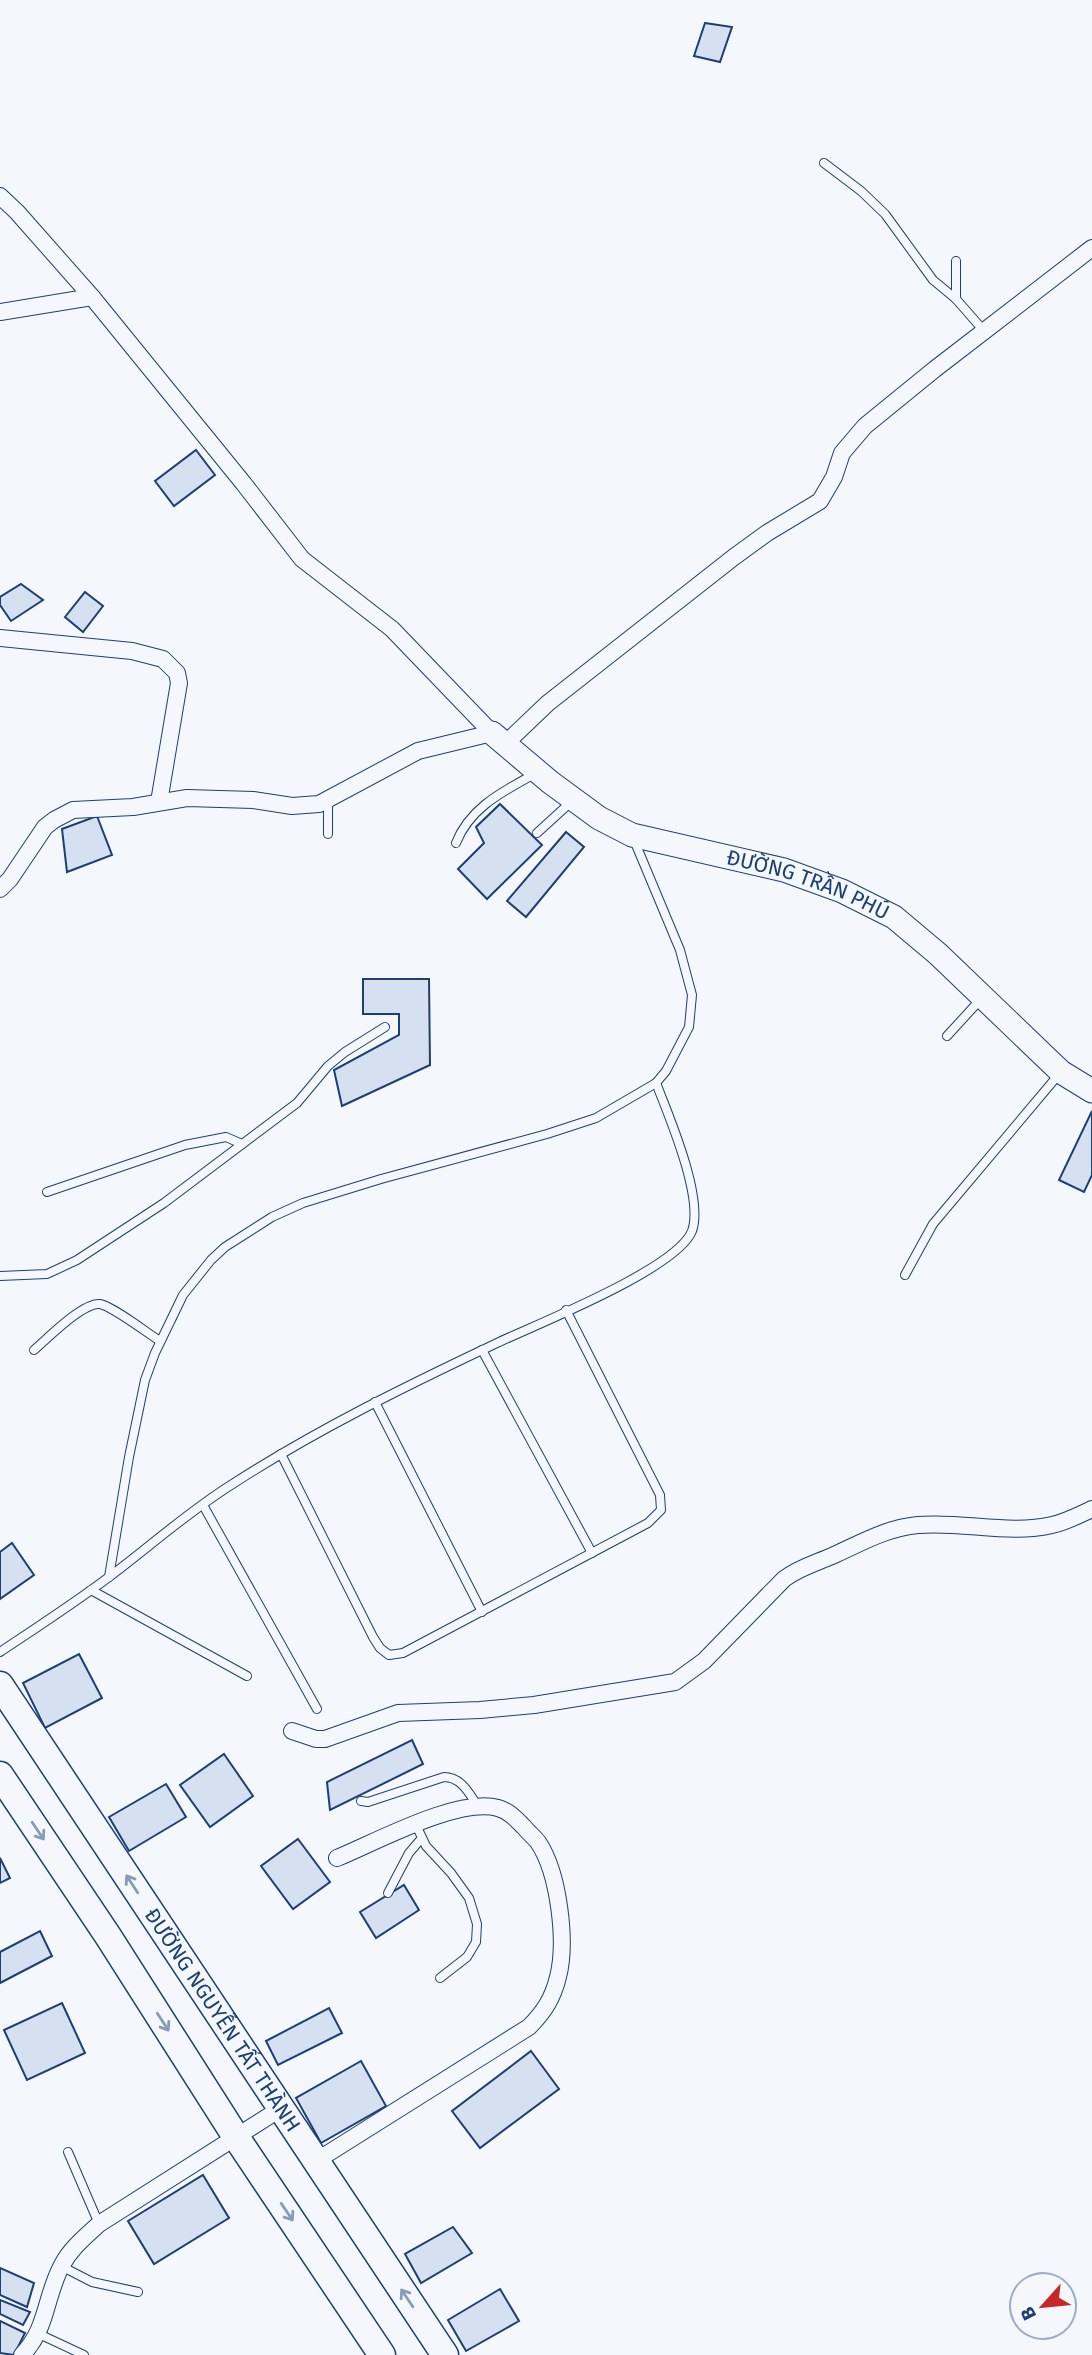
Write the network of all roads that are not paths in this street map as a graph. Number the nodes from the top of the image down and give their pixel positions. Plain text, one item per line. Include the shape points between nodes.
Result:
1 (824, 163) dead end
2 (0, 196) edge
3 (1092, 248) edge
4 (956, 261) dead end
5 (92, 298) junction
6 (957, 299) junction
7 (0, 312) edge
8 (984, 331) junction
9 (0, 638) edge
10 (498, 739) junction
11 (537, 771) junction
12 (574, 799) junction
13 (328, 800) junction
14 (159, 802) junction
15 (537, 833) dead end
16 (328, 834) dead end
17 (632, 835) junction
18 (456, 843) dead end
19 (0, 889) edge
20 (983, 997) junction
21 (386, 1027) dead end
22 (947, 1037) dead end
23 (1061, 1072) junction
24 (656, 1083) junction
25 (1092, 1091) edge
26 (242, 1144) junction
27 (47, 1192) dead end
28 (905, 1275) dead end
29 (0, 1276) edge
30 (566, 1310) junction
31 (160, 1341) junction
32 (34, 1350) dead end
33 (482, 1350) junction
34 (375, 1402) junction
35 (281, 1454) junction
36 (203, 1505) junction
37 (1092, 1509) edge
38 (592, 1553) junction
39 (109, 1577) junction
40 (91, 1590) junction
41 (482, 1612) junction
42 (0, 1652) edge
43 (247, 1676) dead end
44 (0, 1685) edge
45 (317, 1709) dead end
46 (292, 1731) dead end
47 (0, 1775) edge
48 (361, 1801) dead end
49 (477, 1805) junction
50 (419, 1832) junction
51 (337, 1858) dead end
52 (388, 1893) dead end
53 (440, 1978) dead end
54 (281, 2109) junction
55 (236, 2137) junction
56 (68, 2152) dead end
57 (316, 2161) junction
58 (99, 2224) junction
59 (61, 2266) junction
60 (138, 2292) dead end
61 (39, 2334) junction
62 (22, 2355) edge
63 (84, 2355) edge
64 (382, 2355) edge
65 (445, 2355) edge

1 - 6 lane via 885,214 933,280
2 - 5 street
3 - 8 street
4 - 6 lane
5 - 7 street
5 - 10 street via 302,559 392,629
6 - 8 lane
8 - 10 street via 865,426 842,453 820,501 768,533
9 - 14 street via 132,651 171,665 179,683
10 - 11 street, ĐƯỜNG TRẦN PHÚ
10 - 13 street via 418,751
11 - 12 street, ĐƯỜNG TRẦN PHÚ
11 - 18 lane via 483,805
12 - 15 lane
12 - 17 street, ĐƯỜNG TRẦN PHÚ
13 - 14 street via 292,806 187,798
13 - 16 lane
14 - 19 street via 64,813 38,835
17 - 20 street, ĐƯỜNG TRẦN PHÚ via 784,870 871,904 894,917
17 - 24 lane via 680,950 692,995 689,1027
20 - 22 lane
20 - 23 street, ĐƯỜNG TRẦN PHÚ
21 - 26 lane via 345,1052 297,1103
23 - 25 street, ĐƯỜNG TRẦN PHÚ
23 - 28 lane via 939,1215
24 - 30 lane via 691,1188 692,1230 675,1251 633,1279
24 - 31 lane via 614,1109 574,1126 381,1179 272,1217 225,1247 195,1278
26 - 27 lane via 226,1137 185,1145
26 - 29 lane via 164,1203 60,1269 34,1276
30 - 33 lane
30 - 38 lane via 660,1495 661,1510 648,1523
31 - 32 lane via 97,1303 82,1309
31 - 39 lane via 136,1419
33 - 34 lane
33 - 38 lane
34 - 35 lane
34 - 41 lane
35 - 36 lane
35 - 41 lane via 380,1648 389,1655 403,1653
36 - 39 lane
36 - 45 lane
37 - 46 street via 1051,1526 919,1525 878,1534 784,1578 704,1661 675,1682 534,1705 398,1713 326,1739
38 - 41 lane
39 - 40 lane
40 - 42 lane
40 - 43 lane
54 -> 44 main road, ĐƯỜNG NGUYỄN TẤT THÀNH
47 -> 55 main road
48 - 49 lane via 452,1777
49 - 50 street
49 - 57 street via 513,1815 539,1843 550,1867 562,1941 552,1999 529,2027
50 - 51 street
50 - 52 lane
50 - 53 lane via 461,1885 477,1923 476,1942 467,1957
54 - 55 street
54 - 57 main road, ĐƯỜNG NGUYỄN TẤT THÀNH
55 - 58 street
55 -> 64 main road
56 - 58 lane
65 -> 57 main road, ĐƯỜNG NGUYỄN TẤT THÀNH
58 - 59 street
59 - 60 lane via 92,2282
59 - 61 street
61 - 62 street
61 - 63 lane

